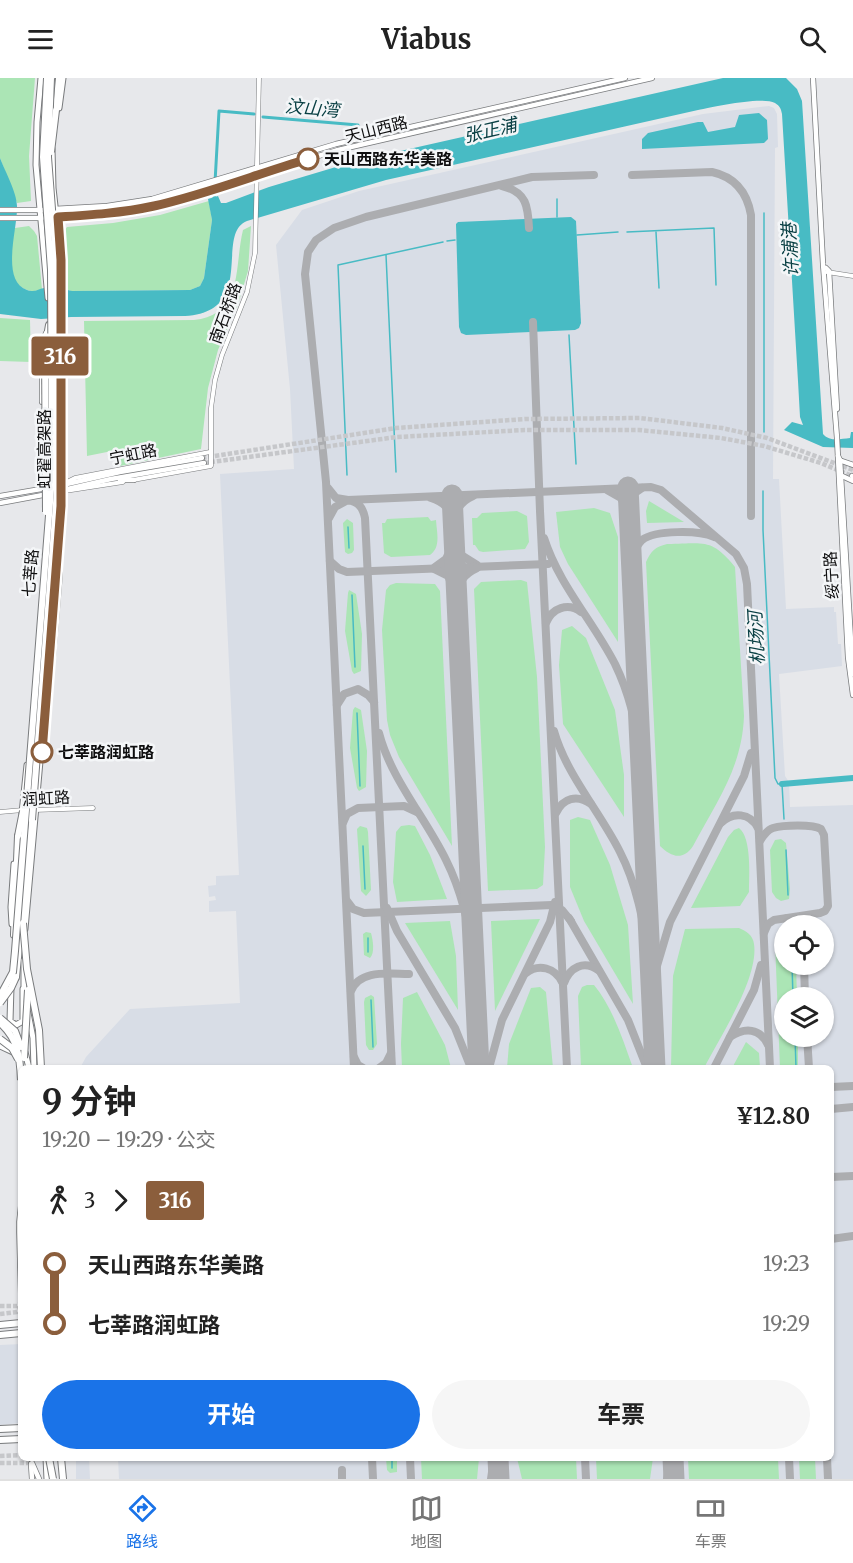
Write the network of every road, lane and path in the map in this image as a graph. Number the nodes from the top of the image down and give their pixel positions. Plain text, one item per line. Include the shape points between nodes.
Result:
1 (41, 78) edge
2 (49, 78) edge
3 (59, 78) edge
4 (259, 78) edge
5 (625, 78) edge
6 (652, 78) edge
7 (813, 78) edge
8 (565, 95) junction
9 (257, 168) junction
10 (257, 175) junction
11 (48, 179) junction
12 (57, 209) junction
13 (0, 210) edge
14 (40, 210) junction
15 (58, 217) junction
16 (0, 218) edge
17 (41, 218) junction
18 (827, 272) junction
19 (853, 276) edge
20 (49, 323) junction
21 (210, 452) junction
22 (838, 456) junction
23 (853, 465) edge
24 (211, 466) joint
25 (839, 475) junction
26 (853, 478) edge
27 (111, 479) junction
28 (134, 480) junction
29 (61, 488) junction
30 (48, 490) junction
31 (0, 496) edge
32 (0, 503) edge
33 (47, 548) junction
34 (58, 554) junction
35 (851, 657) edge
36 (853, 674) edge
37 (34, 694) junction
38 (46, 694) junction
39 (853, 695) edge
40 (41, 718) junction
41 (28, 778) junction
42 (93, 807) dead end
43 (22, 810) junction
44 (37, 810) junction
45 (0, 812) edge
46 (23, 923) junction
47 (14, 937) junction
48 (12, 969) junction
49 (27, 969) junction
50 (23, 989) junction
51 (0, 991) edge
52 (0, 996) edge
53 (0, 1003) edge
54 (0, 1021) edge
55 (0, 1043) edge
56 (24, 1058) junction
57 (20, 1065) edge
58 (21, 1065) edge
59 (23, 1065) edge
60 (28, 1065) edge
61 (34, 1065) edge
62 (40, 1065) edge
63 (18, 1066) edge
64 (18, 1323) edge
65 (0, 1325) edge
66 (18, 1333) edge
67 (0, 1335) edge
68 (18, 1428) edge
69 (0, 1429) edge
70 (18, 1439) edge
71 (0, 1440) edge
72 (49, 1461) edge
73 (50, 1461) edge
74 (61, 1461) edge
75 (32, 1479) edge
76 (39, 1479) edge
77 (47, 1479) edge
78 (53, 1479) edge
79 (63, 1479) edge

1 - 14 main road, 七莘路 via 36,165
2 - 11 highway, 虹翟高架路, bridge
2 - 33 highway, 虹翟高架路, bridge via 43,157 50,248 53,443
3 - 11 highway, bridge
3 - 12 main road, 七莘路 via 52,168
4 - 9 street, 南石桥路
5 - 8 main road, 天山西路
6 - 8 main road, 天山西路
7 - 18 main road via 823,264
8 - 9 main road, 天山西路 via 373,135
8 - 10 main road, 天山西路 via 383,138
9 - 10 street, 南石桥路
9 - 12 main road, 天山西路 via 139,202
10 - 15 main road, 天山西路 via 128,211
10 - 21 street, 南石桥路 via 255,253 247,291 215,380
11 - 40 highway, 虹翟高架路, bridge via 55,248 58,477
12 - 14 main road, 天山西路
12 - 15 main road, 七莘路
13 - 14 main road, 天山西路
14 - 17 main road, 七莘路
15 - 17 main road, 天山西路
15 - 29 main road, 七莘路, bridge
16 - 17 main road, 天山西路
17 - 20 main road, 七莘路, bridge
18 - 19 street
18 - 22 main road, 绥宁路
20 - 30 main road, 七莘路
20 - 33 highway, bridge via 45,348
21 - 24 street, 南石桥路
21 - 29 street, 宁虹路 via 75,478
22 - 23 main road
22 - 25 main road, 绥宁路
24 - 28 street, 宁虹路
25 - 26 main road
25 - 35 main road, 绥宁路
27 - 28 main road
27 - 29 main road, 宁虹路
27 - 29 main road, 宁虹路 via 203,461 120,472
28 - 29 street, 宁虹路 via 73,491
29 - 30 main road, 宁虹路
29 - 34 main road, 七莘路
30 - 31 main road, 宁虹路
30 - 32 main road, 宁虹路
30 - 37 main road, 七莘路
33 - 41 highway, 虹翟高架路, bridge
34 - 38 main road, 七莘路
34 - 40 highway, bridge via 52,657
35 - 36 main road, 绥宁路
35 - 39 main road, 绥宁路
37 - 38 street
37 - 43 main road, 七莘路
38 - 44 main road, 七莘路
40 - 46 highway, 虹翟高架路, bridge
41 - 47 highway, bridge via 18,836
41 - 52 highway, bridge via 13,972
42 - 44 street, 润虹路
43 - 44 street, 润虹路
43 - 45 street, 润虹路
43 - 47 main road, 七莘路 via 16,835 11,907
44 - 50 main road, 七莘路
46 - 49 highway, bridge
46 - 53 highway, bridge via 16,977
47 - 48 main road, 七莘路
48 - 50 main road, 七莘路 via 10,1021 16,1025 23,1021
48 - 51 main road
49 - 56 highway, bridge
49 - 62 highway, bridge via 38,1021
50 - 61 main road, 七莘路
54 - 56 highway, bridge via 15,1031
54 - 58 highway, bridge via 18,1046
55 - 57 highway, bridge via 12,1048
55 - 60 main road via 24,1050
55 - 63 main road via 14,1052
56 - 59 highway, bridge
64 - 65 highway
66 - 67 highway
68 - 69 highway
70 - 71 highway
72 - 77 main road
73 - 78 highway, bridge
74 - 79 highway
75 - 76 main road via 31,1463

